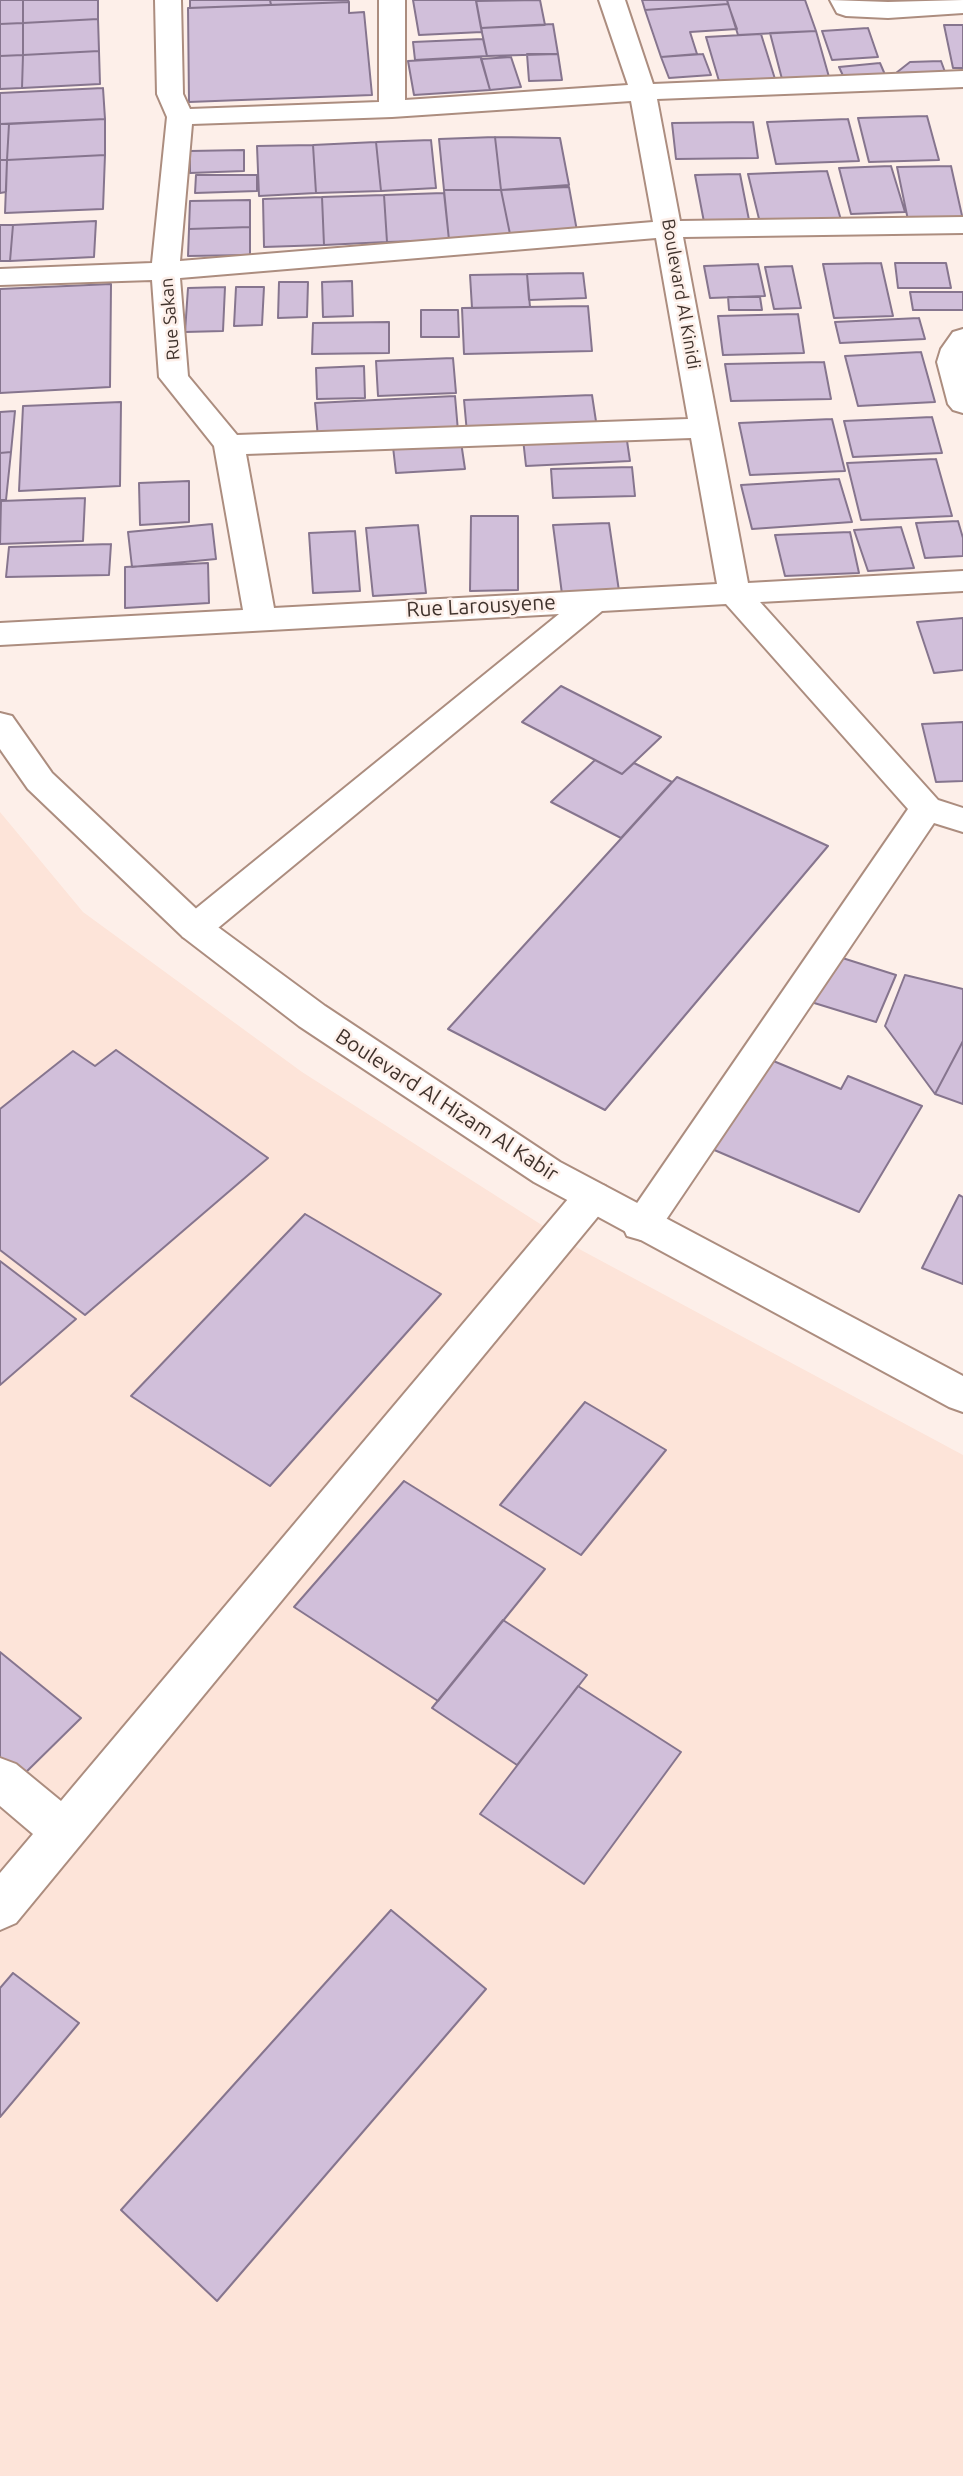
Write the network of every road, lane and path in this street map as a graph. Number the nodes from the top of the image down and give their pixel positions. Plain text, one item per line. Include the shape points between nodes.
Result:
1 (168, 0) edge
2 (392, 0) edge
3 (612, 0) edge
4 (844, 0) edge
5 (963, 5) edge
6 (963, 79) edge
7 (643, 92) junction
8 (392, 109) junction
9 (180, 117) junction
10 (963, 225) edge
11 (670, 229) junction
12 (165, 271) junction
13 (0, 277) edge
14 (963, 338) edge
15 (963, 404) edge
16 (705, 428) junction
17 (229, 446) junction
18 (963, 581) edge
19 (734, 593) junction
20 (596, 600) junction
21 (260, 618) junction
22 (6, 627) edge
23 (0, 724) edge
24 (926, 808) junction
25 (963, 820) edge
26 (195, 928) junction
27 (592, 1197) junction
28 (641, 1224) junction
29 (963, 1395) edge
30 (0, 1779) edge
31 (64, 1832) junction
32 (0, 1909) edge

1 - 9 street, Rue Sakan via 170,94
2 - 8 street
3 - 7 street, Boulevard Al Kinidi
4 - 5 street via 846,8
6 - 7 street
7 - 8 street
7 - 11 street, Boulevard Al Kinidi
8 - 9 street
9 - 12 street, Rue Sakan
10 - 11 street
11 - 12 street
11 - 16 street, Boulevard Al Kinidi
12 - 13 street
12 - 17 street, Rue Sakan via 174,377
14 - 15 street via 951,362
16 - 17 street
16 - 19 street, Boulevard Al Kinidi
17 - 21 street, Rue Sakan
18 - 19 street, Rue Larousyene
19 - 20 street, Rue Larousyene
19 - 24 street
20 - 21 street, Rue Larousyene
20 - 26 street
21 - 22 street, Rue Larousyene
23 - 26 street, Boulevard Al Hizam Al Kabir via 40,780
24 - 25 street
24 - 28 street
26 - 27 street, Boulevard Al Hizam Al Kabir via 312,1016
27 - 28 street, Boulevard Al Hizam Al Kabir
27 - 31 street
28 - 29 street, Boulevard Al Hizam Al Kabir
30 - 31 street
31 - 32 street

